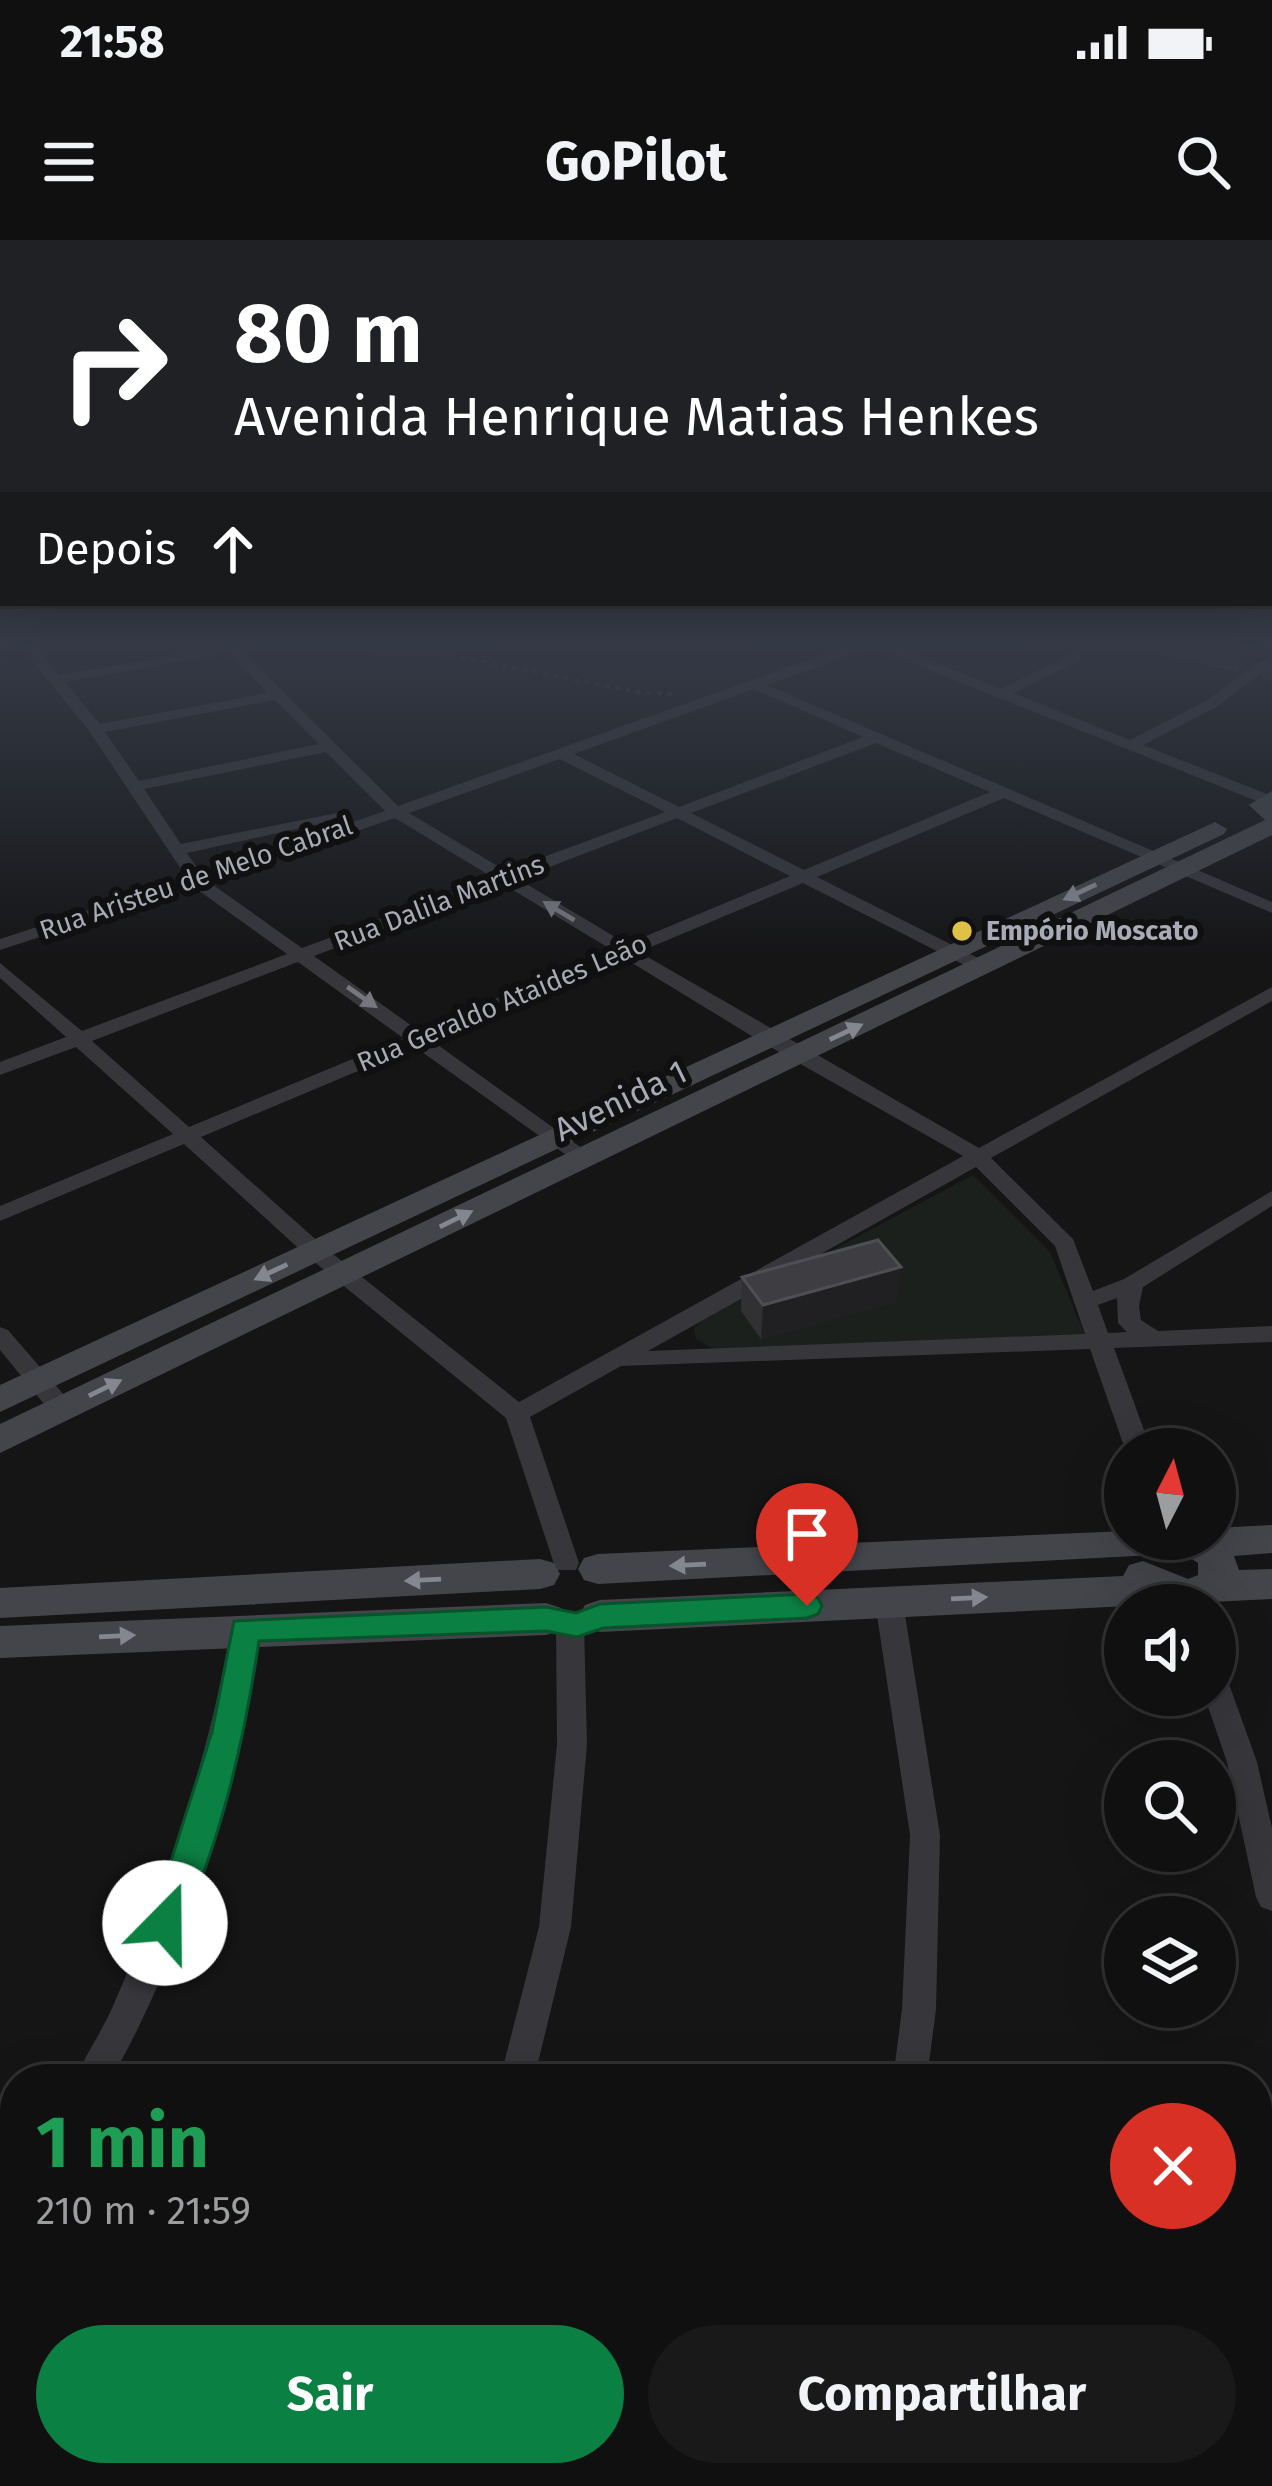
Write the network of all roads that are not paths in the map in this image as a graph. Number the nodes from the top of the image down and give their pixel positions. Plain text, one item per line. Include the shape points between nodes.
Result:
1 (109, 749) edge
2 (319, 749) edge
3 (330, 749) edge
4 (577, 749) edge
5 (846, 749) edge
6 (904, 749) edge
7 (1144, 749) edge
8 (562, 754) junction
9 (133, 787) junction
10 (1004, 792) junction
11 (392, 809) junction
12 (1269, 809) edge
13 (677, 813) junction
14 (178, 850) junction
15 (1154, 857) junction
16 (1185, 871) junction
17 (802, 877) junction
18 (505, 878) junction
19 (198, 882) junction
20 (1272, 908) edge
21 (0, 945) edge
22 (625, 951) junction
23 (950, 952) junction
24 (302, 955) junction
25 (0, 968) edge
26 (984, 968) junction
27 (1272, 993) edge
28 (420, 1037) junction
29 (767, 1037) junction
30 (82, 1038) junction
31 (798, 1054) junction
32 (0, 1069) edge
33 (186, 1136) junction
34 (553, 1138) junction
35 (976, 1155) junction
36 (583, 1158) junction
37 (1272, 1197) edge
38 (0, 1214) edge
39 (315, 1251) junction
40 (345, 1273) junction
41 (1132, 1284) junction
42 (1087, 1301) junction
43 (1272, 1334) edge
44 (0, 1335) edge
45 (1153, 1339) junction
46 (1099, 1341) junction
47 (619, 1360) junction
48 (39, 1382) junction
49 (0, 1400) edge
50 (62, 1408) junction
51 (517, 1414) junction
52 (1130, 1428) edge
53 (0, 1440) edge
54 (1236, 1540) edge
55 (1272, 1540) edge
56 (1104, 1544) edge
57 (1137, 1560) edge
58 (1216, 1560) edge
59 (568, 1568) junction
60 (1167, 1584) edge
61 (1203, 1584) edge
62 (1272, 1584) edge
63 (1236, 1588) edge
64 (1104, 1596) edge
65 (889, 1602) junction
66 (0, 1603) edge
67 (572, 1620) junction
68 (245, 1630) junction
69 (0, 1642) edge
70 (1226, 1716) edge
71 (1272, 1897) edge
72 (102, 2064) edge
73 (522, 2064) edge
74 (912, 2064) edge

1 - 9 street
2 - 9 street
3 - 11 street
4 - 8 street, Rua Aristeu de Melo Cabral
5 - 13 street, Rua Dalila Martins
6 - 10 street
7 - 12 street
8 - 11 street, Rua Aristeu de Melo Cabral
8 - 13 street
9 - 14 street
10 - 15 street
10 - 17 street, Rua Geraldo Ataides Leão
11 - 14 street
11 - 18 street
11 - 19 street, Rua Aristeu de Melo Cabral
12 - 15 street, Avenida 1
12 - 16 street, Avenida 1
13 - 17 street
13 - 18 street, Rua Dalila Martins
14 - 19 street
15 - 16 street
15 -> 23 street, Avenida 1
16 - 20 street
16 - 26 street, Avenida 1
17 - 22 street, Rua Geraldo Ataides Leão
17 - 23 street
22 -> 18 street
18 - 24 street, Rua Dalila Martins
19 - 21 street, Rua Aristeu de Melo Cabral
19 - 24 street
22 - 28 street, Rua Geraldo Ataides Leão
22 - 29 street
23 - 26 street
23 - 29 street, Avenida 1
24 -> 28 street
24 - 30 street, Rua Dalila Martins
25 - 30 street
31 -> 26 street, Avenida 1
27 - 35 street
28 - 33 street, Rua Geraldo Ataides Leão
28 - 34 street
29 - 31 street
29 - 34 street, Avenida 1
30 - 32 street, Rua Dalila Martins
30 - 33 street
31 - 35 street
31 - 36 street, Avenida 1
33 - 38 street, Rua Geraldo Ataides Leão
33 - 39 street
34 - 36 street
34 - 39 street, Avenida 1
35 - 42 street via 1065,1244
35 - 47 street
40 -> 36 street, Avenida 1
37 - 41 street
39 - 40 street
39 -> 48 street, Avenida 1
50 -> 40 street, Avenida 1
40 - 51 street
41 - 42 street
41 - 45 street via 1130,1323
42 - 46 street
43 - 45 street
44 - 48 street
45 - 46 street
46 - 47 street
46 - 52 street
47 - 51 street
48 - 49 street, Avenida 1
48 - 50 street
50 - 53 street, Avenida 1
51 - 59 street
54 - 55 street
56 -> 59 street
57 - 60 street via 1138,1569
58 - 61 street via 1220,1574
59 -> 66 street
59 - 67 street via 530,1598
59 - 67 street via 612,1582 614,1593
62 - 63 street
65 -> 64 street
65 - 67 street
65 - 74 street via 926,1835
67 - 68 street
67 - 73 street via 572,1744 555,1928
69 -> 68 street
68 - 72 street via 228,1732 183,1880
70 - 71 street

